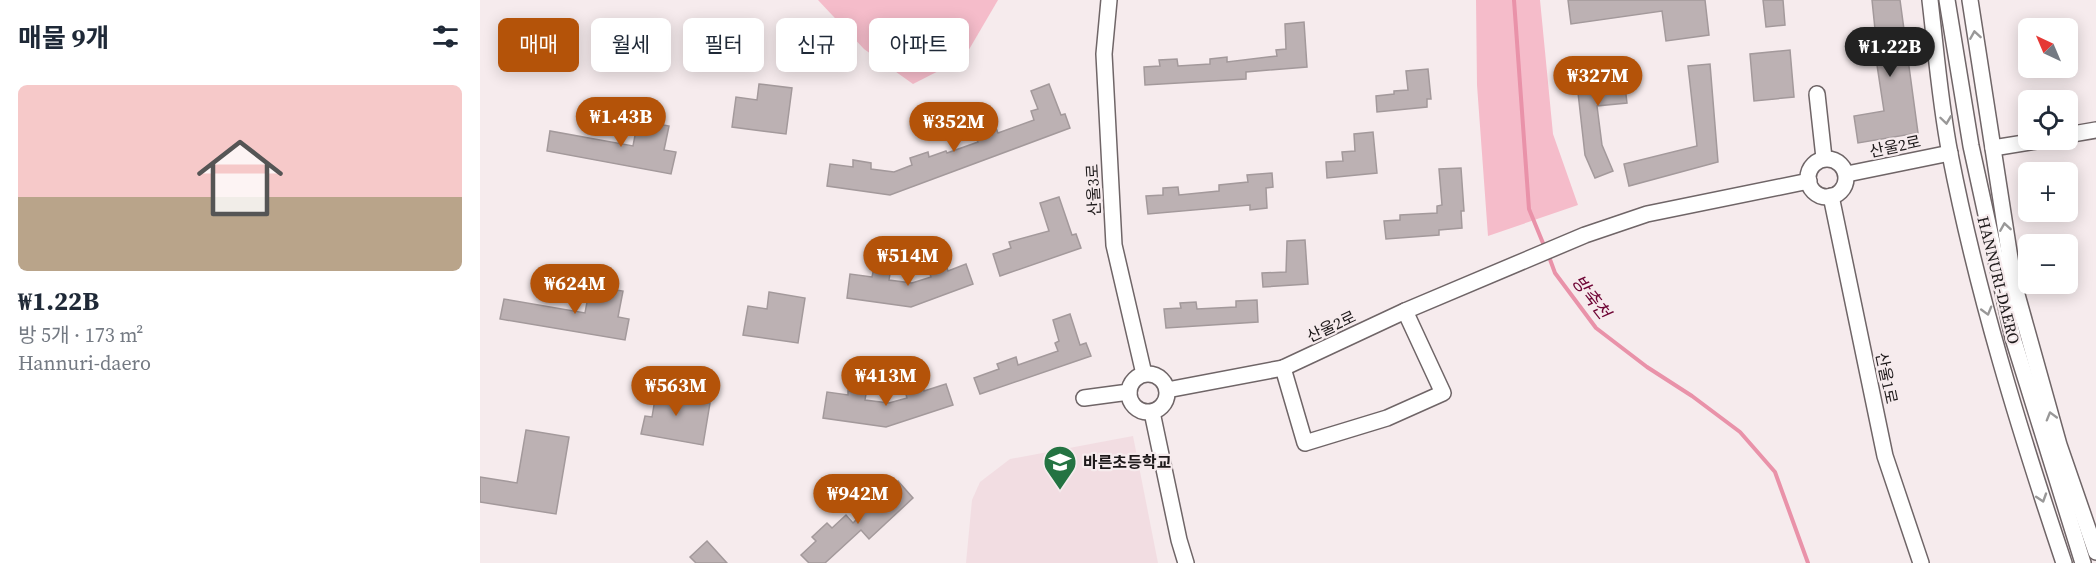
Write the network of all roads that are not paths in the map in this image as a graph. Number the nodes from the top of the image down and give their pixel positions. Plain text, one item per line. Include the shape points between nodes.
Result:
1 (1108, 0) edge
2 (1929, 0) edge
3 (1947, 0) edge
4 (1970, 0) edge
5 (1817, 94) dead end
6 (2096, 130) edge
7 (2078, 133) edge
8 (2018, 144) edge
9 (1993, 148) junction
10 (1950, 153) junction
11 (1824, 158) junction
12 (1846, 174) junction
13 (1809, 181) junction
14 (1832, 196) junction
15 (1405, 311) junction
16 (1283, 368) junction
17 (1144, 374) junction
18 (1167, 390) junction
19 (1129, 392) junction
20 (1084, 398) dead end
21 (1152, 412) junction
22 (2096, 552) edge
23 (1186, 563) edge
24 (1921, 563) edge
25 (2064, 563) edge
26 (2083, 563) edge

1 - 17 street, 산울3로 via 1104,54 1114,245
2 -> 10 street, HANNURI-DAERO
3 - 26 street via 1971,146 2013,338
9 -> 4 street, HANNURI-DAERO
5 - 11 street
6 - 7 street
8 - 9 street
22 -> 9 street, HANNURI-DAERO via 2059,445 2014,284
10 - 12 street, 산울2로
10 -> 25 street, HANNURI-DAERO via 1982,291 2027,453
11 - 12 street via 1836,160
11 - 13 street via 1813,165
12 - 14 street via 1844,188
13 - 14 street via 1815,193
13 - 15 street, 산울2로 via 1647,214 1585,235
14 - 24 street, 산울1로 via 1886,456
15 - 16 street, 산울2로
15 - 16 street via 1443,393 1387,418 1305,443
16 - 18 street, 산울2로
17 - 18 street via 1156,375
17 - 19 street via 1133,381
18 - 21 street via 1165,403
19 - 20 street
19 - 21 street via 1137,408
21 - 23 street

